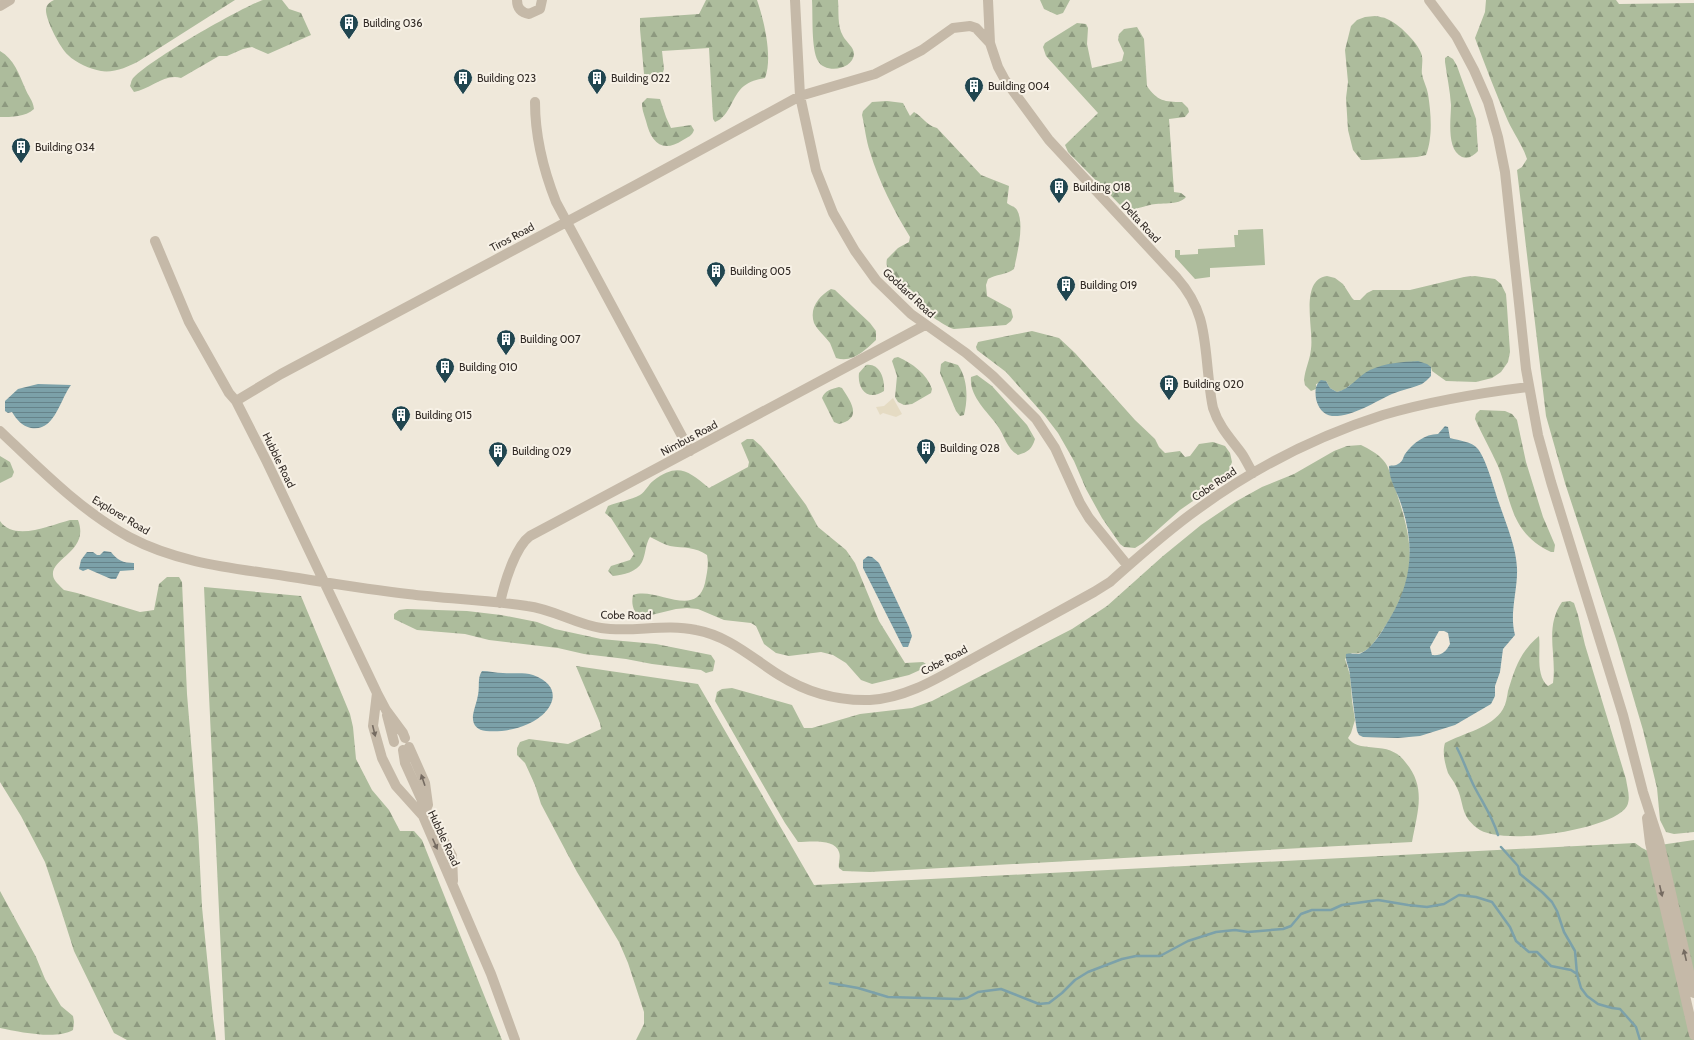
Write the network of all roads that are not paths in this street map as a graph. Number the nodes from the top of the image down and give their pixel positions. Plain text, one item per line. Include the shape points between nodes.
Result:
1 (10, 0) edge
2 (517, 0) edge
3 (542, 0) edge
4 (795, 0) edge
5 (988, 0) edge
6 (1429, 0) edge
7 (0, 6) edge
8 (990, 43) junction
9 (800, 96) junction
10 (535, 102) dead end
11 (566, 221) junction
12 (155, 241) dead end
13 (925, 325) junction
14 (1528, 387) junction
15 (236, 401) junction
16 (0, 431) edge
17 (690, 451) junction
18 (1253, 473) junction
19 (1128, 566) junction
20 (325, 582) junction
21 (500, 603) junction
22 (377, 693) junction
23 (386, 710) junction
24 (401, 745) junction
25 (1643, 792) junction
26 (430, 815) junction
27 (453, 885) junction
28 (1694, 993) edge
29 (1694, 1035) edge
30 (515, 1040) edge

1 - 7 street
2 - 3 street via 519,9 530,14 540,9
4 - 9 street, Goddard Road
5 - 8 street, Delta Road
6 - 14 street via 1456,36 1474,70 1488,102 1498,136
8 - 9 street, Tiros Road via 976,28 953,28 922,50 875,74
8 - 18 street, Delta Road via 1005,80 1049,140 1177,278 1194,300 1203,330 1213,407 1225,433
9 - 11 street, Tiros Road
9 - 13 street, Goddard Road via 816,170 833,213 859,259 876,280
10 - 11 street via 537,140 546,177
11 - 15 street, Tiros Road via 281,374
11 - 17 street
12 - 15 street, Hubble Road via 189,322
13 - 17 street, Nimbus Road
13 - 19 street, Goddard Road via 966,353 1036,419 1055,448 1089,518
14 - 18 street, Cobe Road via 1450,398 1383,416 1313,442
14 - 25 street via 1551,482 1623,715
15 - 20 street, Hubble Road
16 - 20 street, Explorer Road via 105,523 152,548 199,562
17 - 21 street, Nimbus Road via 524,540 504,585
18 - 19 street, Cobe Road via 1198,509
19 - 21 street, Cobe Road via 1094,592 928,683 890,697 871,700 838,698 809,690 777,674 739,647 708,632 677,628 601,628 543,608
20 - 21 street, Cobe Road via 410,595
20 - 22 street, Hubble Road
22 - 23 street, Hubble Road
22 -> 27 street, Hubble Road via 372,726 382,758 396,786 423,816
23 - 24 street, Hubble Road via 388,722
23 - 24 street, Hubble Road via 403,733
24 - 26 street, Hubble Road via 405,763
26 -> 24 street, Hubble Road via 425,783
28 -> 25 street via 1659,841
25 -> 29 street via 1650,842
26 - 27 street, Hubble Road via 452,856
27 - 30 street, Hubble Road via 491,974

